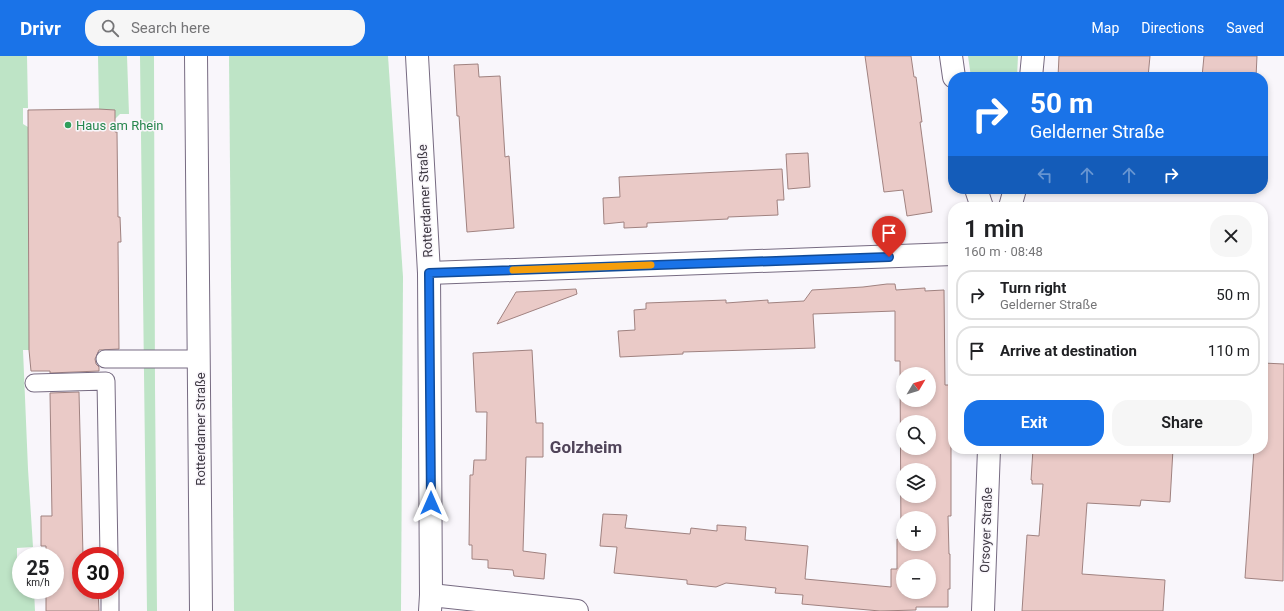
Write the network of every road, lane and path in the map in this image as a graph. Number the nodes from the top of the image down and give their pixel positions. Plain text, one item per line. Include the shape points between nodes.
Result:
1 (196, 56) edge
2 (417, 56) edge
3 (951, 56) edge
4 (1033, 56) edge
5 (953, 72) edge
6 (1031, 72) edge
7 (948, 254) edge
8 (429, 273) junction
9 (105, 359) dead end
10 (200, 359) junction
11 (34, 383) dead end
12 (990, 454) edge
13 (109, 547) edge
14 (110, 599) edge
15 (431, 603) edge
16 (110, 611) edge
17 (201, 611) edge
18 (577, 611) edge
19 (983, 611) edge

1 - 10 street, Rotterdamer Straße
2 - 8 street, Rotterdamer Straße
3 - 5 street
4 - 6 street
7 - 8 street
8 - 15 street, Rotterdamer Straße
9 - 10 lane
10 - 17 street, Rotterdamer Straße
11 - 13 lane via 106,381
12 - 19 street, Orsoyer Straße
14 - 16 lane
15 - 18 street

